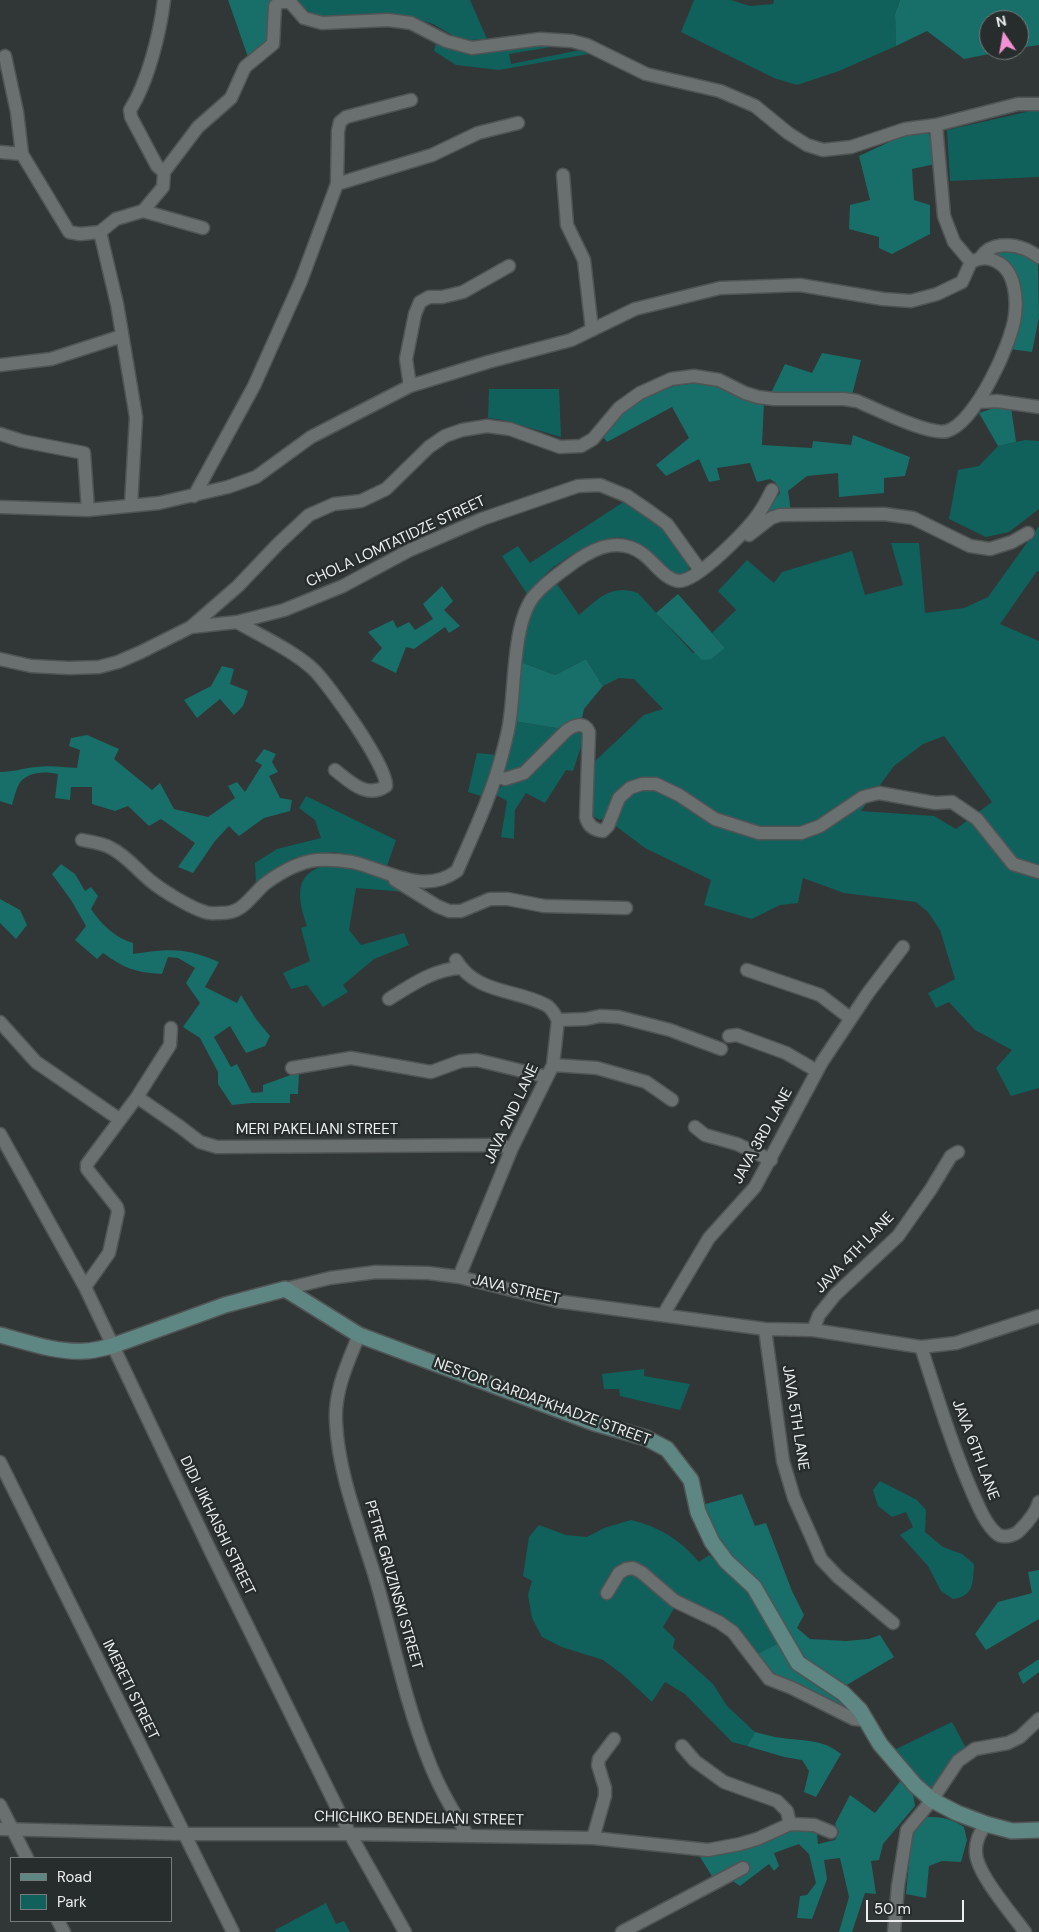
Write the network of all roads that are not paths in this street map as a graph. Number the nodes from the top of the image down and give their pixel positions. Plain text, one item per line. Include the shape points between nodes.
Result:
1 (164, 0) edge
2 (5, 56) dead end
3 (411, 100) dead end
4 (1039, 104) edge
5 (518, 123) dead end
6 (936, 125) junction
7 (0, 152) edge
8 (22, 154) junction
9 (164, 172) junction
10 (563, 176) dead end
11 (337, 184) junction
12 (143, 211) junction
13 (203, 228) dead end
14 (100, 232) junction
15 (1039, 256) edge
16 (976, 260) junction
17 (509, 266) dead end
18 (592, 330) junction
19 (122, 336) junction
20 (0, 365) edge
21 (410, 386) junction
22 (979, 402) junction
23 (1039, 406) edge
24 (0, 434) edge
25 (772, 490) dead end
26 (194, 496) junction
27 (131, 505) junction
28 (0, 507) edge
29 (88, 510) junction
30 (1028, 533) dead end
31 (734, 543) junction
32 (700, 570) junction
33 (236, 622) junction
34 (191, 627) junction
35 (0, 658) edge
36 (335, 770) dead end
37 (496, 776) junction
38 (82, 840) dead end
39 (1039, 872) edge
40 (385, 874) junction
41 (626, 908) dead end
42 (902, 947) dead end
43 (746, 970) dead end
44 (390, 999) dead end
45 (850, 1018) junction
46 (558, 1020) junction
47 (0, 1022) edge
48 (171, 1028) dead end
49 (729, 1036) dead end
50 (721, 1049) dead end
51 (553, 1065) junction
52 (292, 1068) dead end
53 (818, 1070) junction
54 (547, 1077) junction
55 (137, 1097) junction
56 (672, 1100) dead end
57 (119, 1119) junction
58 (695, 1127) dead end
59 (0, 1134) edge
60 (512, 1148) junction
61 (958, 1152) dead end
62 (771, 1160) junction
63 (459, 1277) junction
64 (85, 1287) junction
65 (285, 1289) junction
66 (663, 1316) junction
67 (1039, 1316) edge
68 (765, 1329) junction
69 (813, 1330) junction
70 (359, 1334) junction
71 (0, 1335) edge
72 (112, 1346) junction
73 (921, 1347) junction
74 (0, 1462) edge
75 (1039, 1502) edge
76 (607, 1593) dead end
77 (893, 1623) dead end
78 (1039, 1719) edge
79 (866, 1720) junction
80 (614, 1739) dead end
81 (682, 1746) dead end
82 (932, 1800) junction
83 (0, 1805) edge
84 (790, 1824) junction
85 (986, 1824) junction
86 (6, 1829) edge
87 (1039, 1830) edge
88 (831, 1832) dead end
89 (183, 1834) junction
90 (350, 1834) junction
91 (468, 1836) junction
92 (593, 1838) junction
93 (26, 1857) edge
94 (743, 1868) dead end
95 (233, 1932) edge
96 (405, 1932) edge
97 (622, 1932) edge
98 (894, 1932) edge
99 (1025, 1932) edge

1 - 9 street via 152,57 130,110 157,166
2 - 8 street
3 - 11 street via 346,117 340,122
4 - 6 street via 1018,104
5 - 11 street via 478,133 432,155
6 - 9 street via 906,129 851,147 823,150 807,145 750,104 720,91 646,74 572,41 540,39 472,48 446,41 411,23 388,20 322,23 304,18 290,2 280,2 275,6 273,44 245,67 231,98 198,127
6 - 16 street via 944,216 954,242
7 - 8 street
8 - 14 street via 70,232
9 - 12 street via 163,186
10 - 18 street via 567,225 584,260
11 - 26 street via 301,281 254,386
12 - 13 street
12 - 14 street via 116,219
14 - 19 street
15 - 16 street via 1013,245 992,246
16 - 18 street via 962,282 937,294 911,301 800,286 720,288 635,309
16 - 22 street, CHOLA LOMTATIDZE STREET via 993,259 1006,267 1015,289 1016,302 1008,339
17 - 21 street via 463,292 420,302 414,314 406,358
18 - 21 street via 571,340
19 - 20 street via 51,359
19 - 27 street via 136,417
21 - 26 street via 311,437 256,478
22 - 23 street
22 - 34 street, CHOLA LOMTATIDZE STREET via 962,422 948,431 934,432 857,401 758,397 719,380 694,376 671,379 640,393 618,408 593,439 582,446 560,447 510,428 487,426 462,430 429,447 386,488 361,501 334,504 310,515
24 - 29 street via 84,453
25 - 31 street via 760,512
26 - 27 street
27 - 29 street
28 - 29 street
30 - 31 street via 990,549 970,546 913,518 884,514 780,515
31 - 32 street
32 - 33 street, CHOLA LOMTATIDZE STREET via 666,524 649,510 600,485 578,486 482,519 410,550 343,586 284,610
32 - 37 street via 691,578 679,581 668,577 642,553 613,544 596,548 579,558 532,598 522,624 510,719
33 - 34 street, CHOLA LOMTATIDZE STREET
33 - 36 street via 315,671 374,754 386,786 362,790
34 - 35 street, CHOLA LOMTATIDZE STREET via 118,662 99,667 32,666
37 - 39 street via 505,779 524,773 566,731 580,724 589,732 586,817 590,827 596,830 603,831 608,826 619,798 630,788 642,784 656,784 715,819 760,833 801,833 820,826 863,797 880,793 936,803 952,802 977,820 1013,864
37 - 40 street via 457,871 447,878 418,882
38 - 40 street via 110,847 153,883 206,913 235,912 265,884 297,864 337,860
40 - 41 street via 449,911 461,911 490,899 508,898 544,906
42 - 45 street, JAVA 3RD LANE
43 - 45 street via 820,995
44 - 46 street via 414,983 459,964 482,984 548,1005
45 - 53 street, JAVA 3RD LANE
46 - 50 street via 619,1017 670,1030
46 - 51 street, JAVA 2ND LANE
47 - 57 street via 36,1062
48 - 55 street via 170,1045
49 - 53 street via 737,1035 786,1053
51 - 54 street, JAVA 2ND LANE
51 - 56 street via 597,1068 646,1082
52 - 54 street via 351,1058 431,1072 461,1061 477,1060
53 - 62 street, JAVA 3RD LANE
54 - 60 street, JAVA 2ND LANE
55 - 57 street
55 - 60 street, MERI PAKELIANI STREET via 200,1142 217,1147 495,1145
57 - 64 street via 87,1164 118,1212 109,1253
58 - 62 street via 705,1135 737,1144
59 - 64 street, DIDI JIKHAISHI STREET
60 - 63 street, JAVA 2ND LANE
61 - 69 street, JAVA 4TH LANE via 951,1156 898,1236 836,1295 819,1315
62 - 66 street, JAVA 3RD LANE via 755,1187 709,1238
63 - 65 street, JAVA STREET via 376,1272 330,1278
63 - 66 street, JAVA STREET via 556,1301
64 - 72 street, DIDI JIKHAISHI STREET
65 - 70 street, NESTOR GARDAPKHADZE STREET
65 - 72 street, JAVA STREET via 225,1305
66 - 68 street, JAVA STREET
67 - 73 street, JAVA STREET via 956,1343
68 - 69 street, JAVA STREET
68 - 77 street, JAVA 5TH LANE via 783,1461 794,1498 821,1559 838,1578
69 - 73 street, JAVA STREET
70 - 79 street, NESTOR GARDAPKHADZE STREET via 594,1423 646,1438 667,1449 691,1480 698,1512 712,1542 726,1561 754,1587 798,1663 843,1693
70 - 91 street, PETRE GRUZINSKI STREET via 341,1381 336,1420 340,1459 415,1723 444,1794
71 - 72 street, JAVA STREET via 58,1350 84,1352
72 - 90 street, DIDI JIKHAISHI STREET
73 - 75 street, JAVA 6TH LANE via 963,1471 983,1516 992,1528 998,1535 1017,1533 1029,1521
74 - 89 street, IMERETI STREET
76 - 79 street via 619,1573 633,1568 675,1600 733,1632 769,1679 854,1719
78 - 82 street via 1020,1737 975,1749 958,1761
79 - 82 street, NESTOR GARDAPKHADZE STREET via 897,1765
80 - 92 street via 598,1759 605,1796
81 - 84 street via 695,1761 724,1782 777,1801 787,1811
82 - 85 street, NESTOR GARDAPKHADZE STREET
82 - 98 street via 907,1830
83 - 86 street
84 - 88 street, CHICHIKO BENDELIANI STREET via 814,1825
84 - 92 street, CHICHIKO BENDELIANI STREET via 757,1839 708,1850
85 - 87 street, NESTOR GARDAPKHADZE STREET via 1012,1831
85 - 99 street via 978,1837 976,1854 984,1877
86 - 89 street, CHICHIKO BENDELIANI STREET
86 - 93 street
89 - 90 street, CHICHIKO BENDELIANI STREET
89 - 95 street, IMERETI STREET
90 - 91 street, CHICHIKO BENDELIANI STREET
90 - 96 street, DIDI JIKHAISHI STREET
91 - 92 street, CHICHIKO BENDELIANI STREET
94 - 97 street

